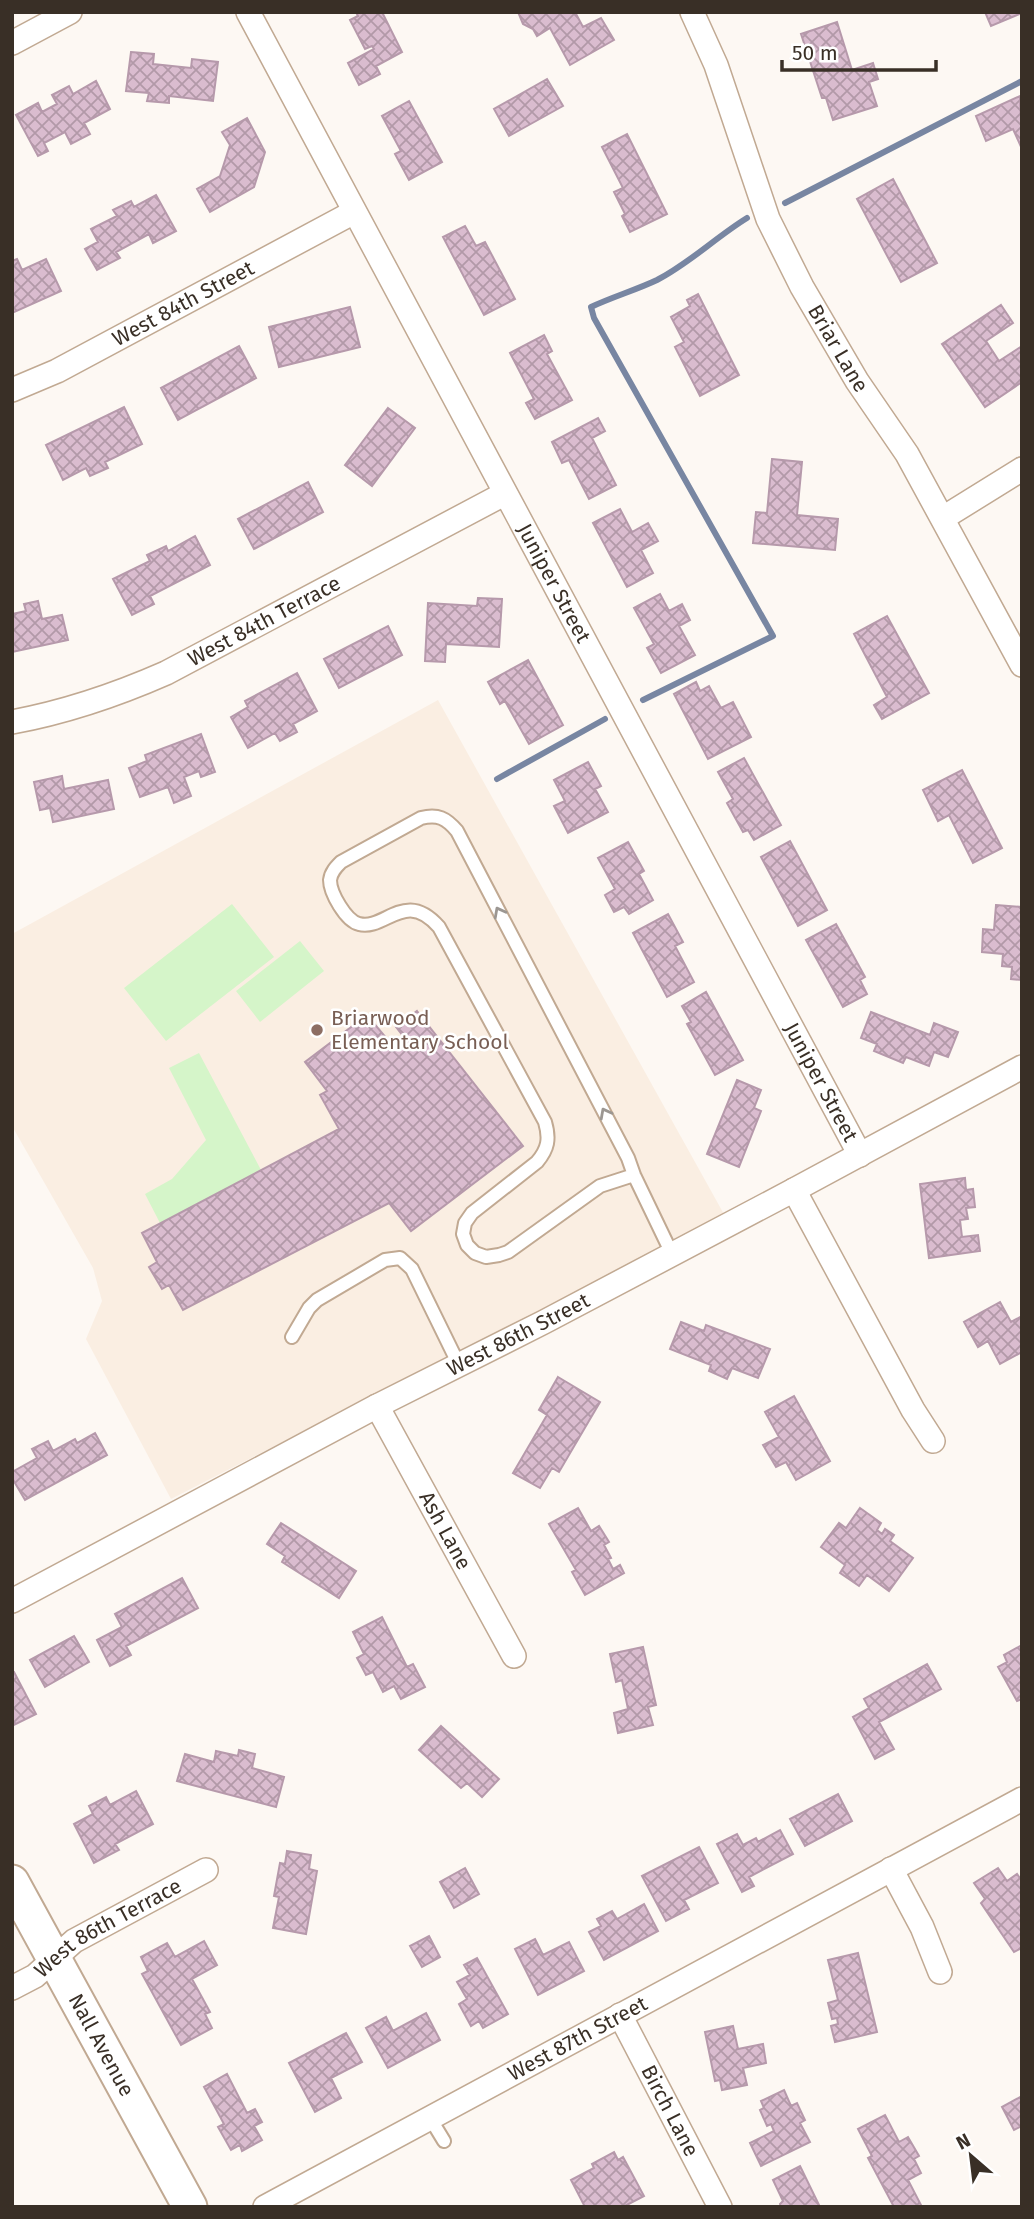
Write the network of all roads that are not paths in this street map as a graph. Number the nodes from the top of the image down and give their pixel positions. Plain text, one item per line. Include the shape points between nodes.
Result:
1 (70, 12) edge
2 (248, 12) edge
3 (692, 12) edge
4 (12, 43) edge
5 (354, 212) junction
6 (12, 390) edge
7 (1022, 469) edge
8 (504, 494) junction
9 (943, 517) junction
10 (1022, 665) edge
11 (12, 722) edge
12 (1022, 1067) edge
13 (860, 1155) junction
14 (634, 1175) junction
15 (794, 1190) junction
16 (672, 1254) junction
17 (292, 1337) dead end
18 (459, 1365) junction
19 (377, 1406) junction
20 (933, 1441) dead end
21 (12, 1601) edge
22 (514, 1656) dead end
23 (1022, 1799) edge
24 (891, 1869) junction
25 (206, 1870) dead end
26 (12, 1882) edge
27 (53, 1959) junction
28 (940, 1972) dead end
29 (12, 1988) edge
30 (620, 2015) junction
31 (430, 2118) junction
32 (444, 2141) dead end
33 (190, 2207) edge
34 (265, 2207) edge
35 (720, 2207) edge

1 - 4 street
2 - 5 street, Juniper Street
3 - 9 street, Briar Lane via 716,65 768,219 857,381
5 - 6 street, West 84th Street via 57,371
5 - 8 street, Juniper Street
7 - 9 street
8 - 11 street, West 84th Terrace via 166,673 57,714
8 - 13 street, Juniper Street
9 - 10 street, Briar Lane
12 - 13 street, West 86th Street
13 - 15 street, West 86th Street
14 -> 14 lane via 450,822 433,815 421,818 341,862 330,879 332,890 345,914 360,925 408,910 434,920 545,1122 545,1153 472,1213 463,1234 467,1245 486,1257 508,1252 600,1186
14 - 16 lane
15 - 16 street, West 86th Street
15 - 20 street
16 - 18 street, West 86th Street
17 - 18 lane via 317,1300 385,1260 400,1258 412,1269
18 - 19 street, West 86th Street
19 - 21 street, West 86th Street
19 - 22 street, Ash Lane
23 - 24 street, West 87th Street
24 - 28 street
24 - 30 street, West 87th Street
25 - 27 street, West 86th Terrace via 74,1941
26 - 27 main road, Nall Avenue
27 - 29 street, West 86th Terrace
27 - 33 main road, Nall Avenue
30 - 31 street, West 87th Street
30 - 35 street, Birch Lane
31 - 32 lane
31 - 34 street, West 87th Street

